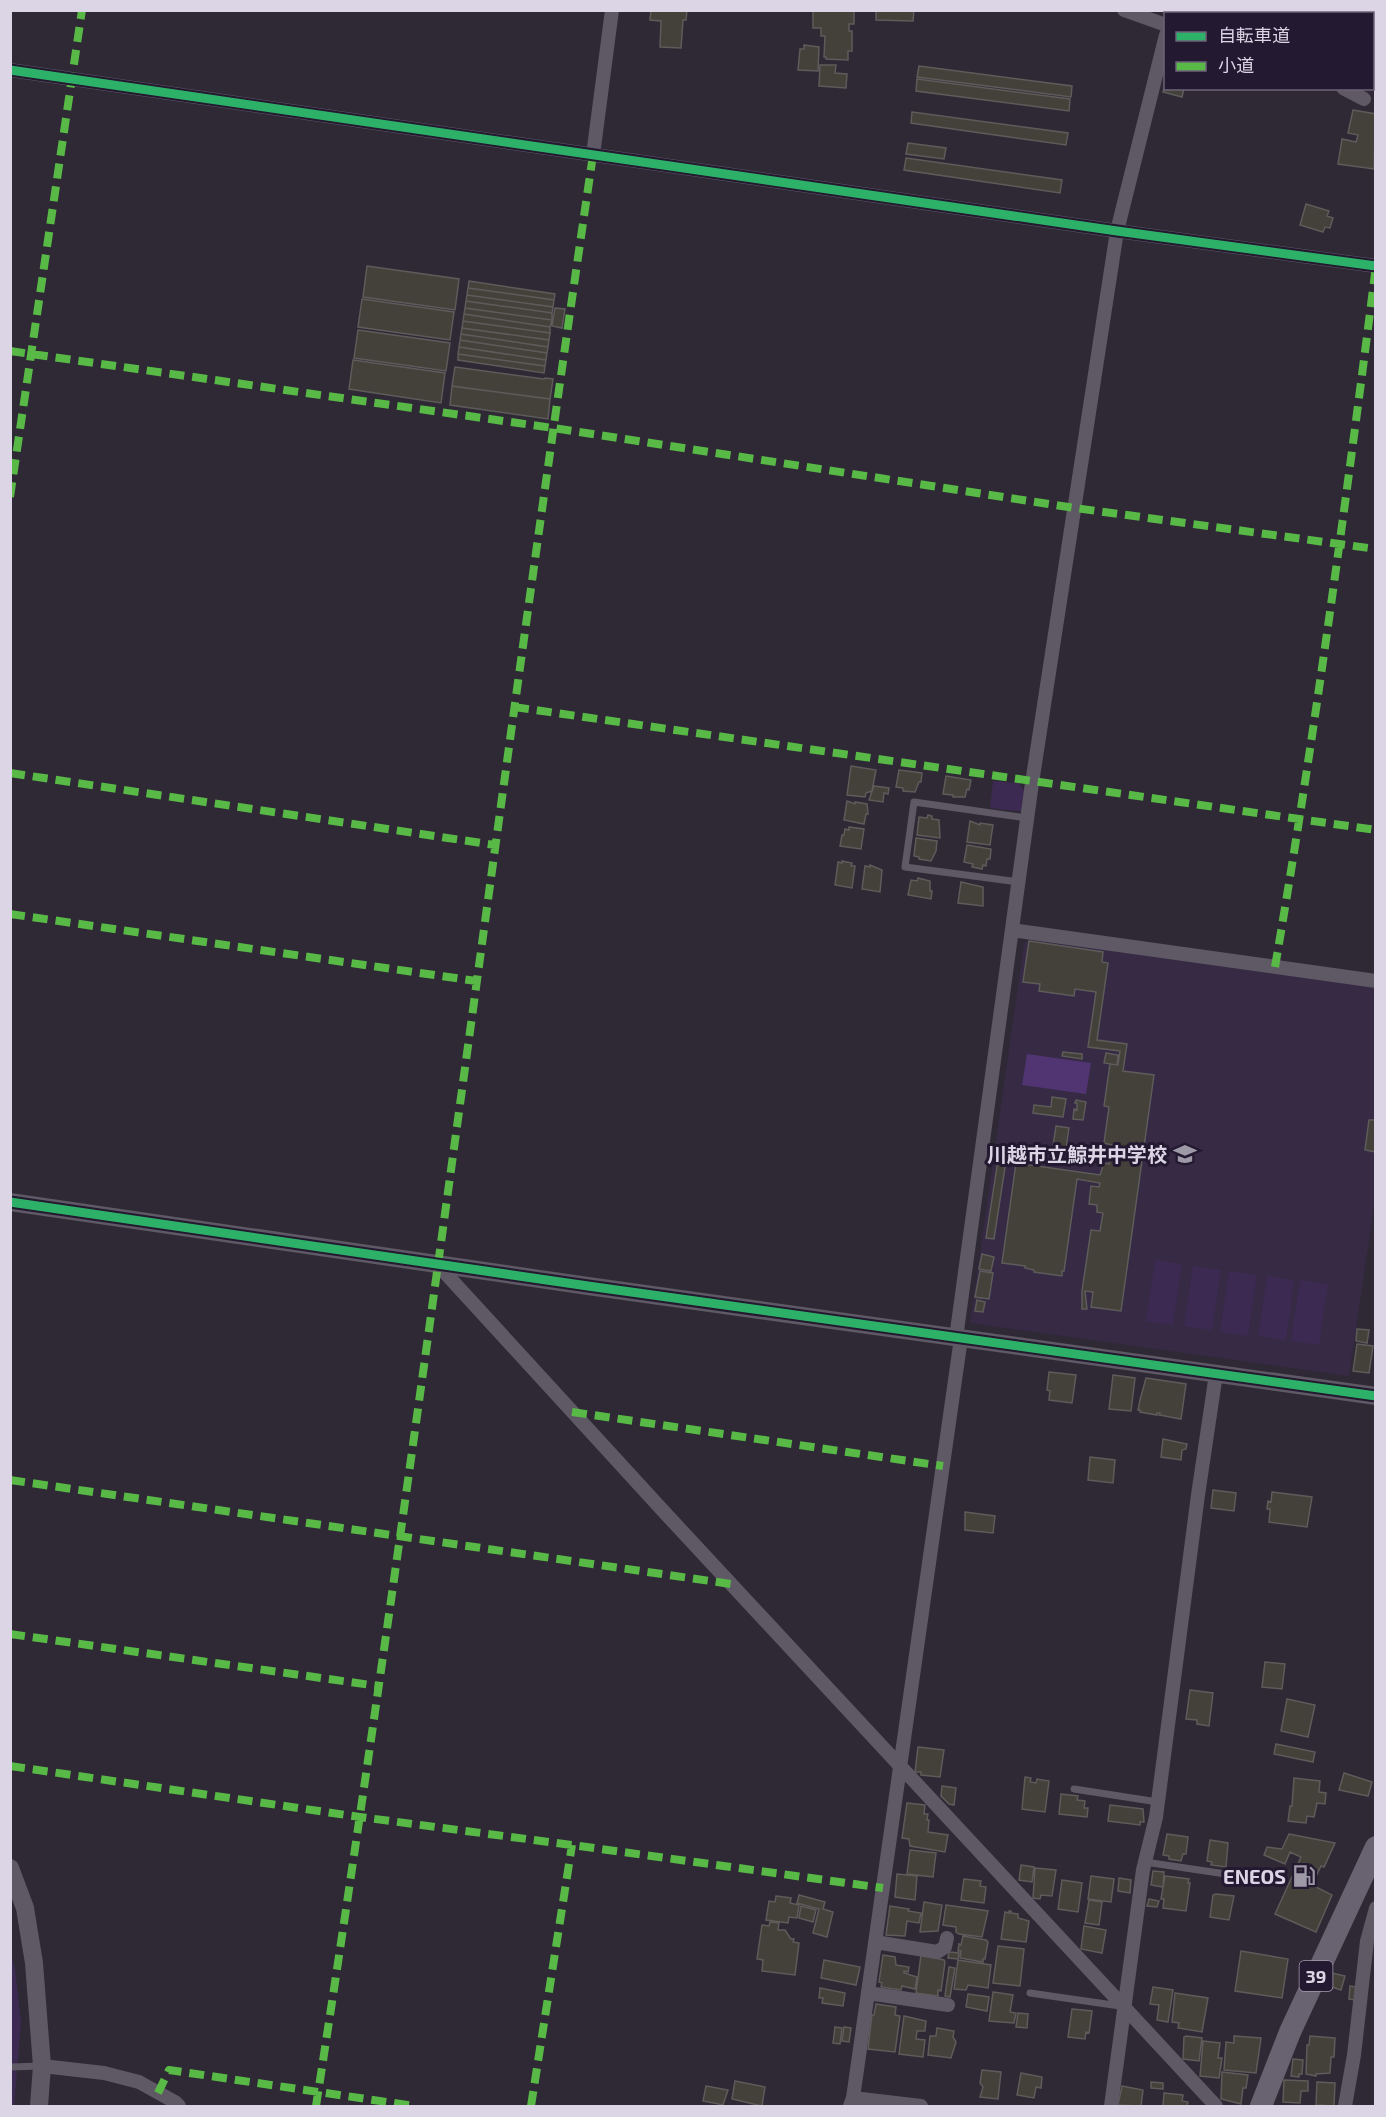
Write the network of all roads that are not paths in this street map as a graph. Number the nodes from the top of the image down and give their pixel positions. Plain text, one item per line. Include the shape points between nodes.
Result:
1 (612, 10) edge
2 (1124, 10) edge
3 (1164, 24) edge
4 (1164, 43) edge
5 (10, 70) edge
6 (1347, 90) edge
7 (1364, 99) dead end
8 (593, 155) junction
9 (1117, 231) junction
10 (1376, 266) edge
11 (1028, 818) junction
12 (1019, 882) junction
13 (1012, 930) junction
14 (1376, 981) edge
15 (10, 1202) edge
16 (437, 1264) junction
17 (959, 1338) junction
18 (1216, 1374) junction
19 (1376, 1396) edge
20 (900, 1765) junction
21 (1074, 1789) dead end
22 (1158, 1802) junction
23 (1374, 1854) edge
24 (1145, 1862) junction
25 (10, 1868) edge
26 (1239, 1876) dead end
27 (1376, 1908) edge
28 (946, 1938) dead end
29 (875, 1942) junction
30 (1030, 1993) dead end
31 (868, 1994) junction
32 (948, 2005) dead end
33 (1123, 2006) junction
34 (42, 2066) junction
35 (10, 2067) edge
36 (852, 2102) edge
37 (39, 2106) edge
38 (178, 2106) edge
39 (921, 2106) edge
40 (1111, 2106) edge
41 (1216, 2106) edge
42 (1261, 2106) edge
43 (1345, 2106) edge

1 - 8 street
2 - 3 street
4 - 9 street
5 - 8 street
6 - 7 street
8 - 9 street
9 - 10 street
9 - 11 street
11 - 12 street
11 - 12 lane via 914,802 905,867
12 - 13 street
13 - 14 street
13 - 17 street
15 - 16 street
16 - 17 street
16 - 20 street
17 - 18 street
17 - 20 street
18 - 19 street
18 - 22 street
20 - 29 street
20 - 33 street
21 - 22 lane
22 - 24 street
23 - 42 main road, 39 via 1290,2032
24 - 26 lane
24 - 33 street
25 - 34 street via 25,1908 34,1963
27 - 43 street via 1367,1941
28 - 29 street via 945,1947 938,1952
29 - 31 street
30 - 33 lane
31 - 32 street
31 - 36 street
33 - 40 street
33 - 41 street
34 - 35 lane
34 - 37 street
34 - 38 street via 104,2073 139,2082
36 - 39 street

